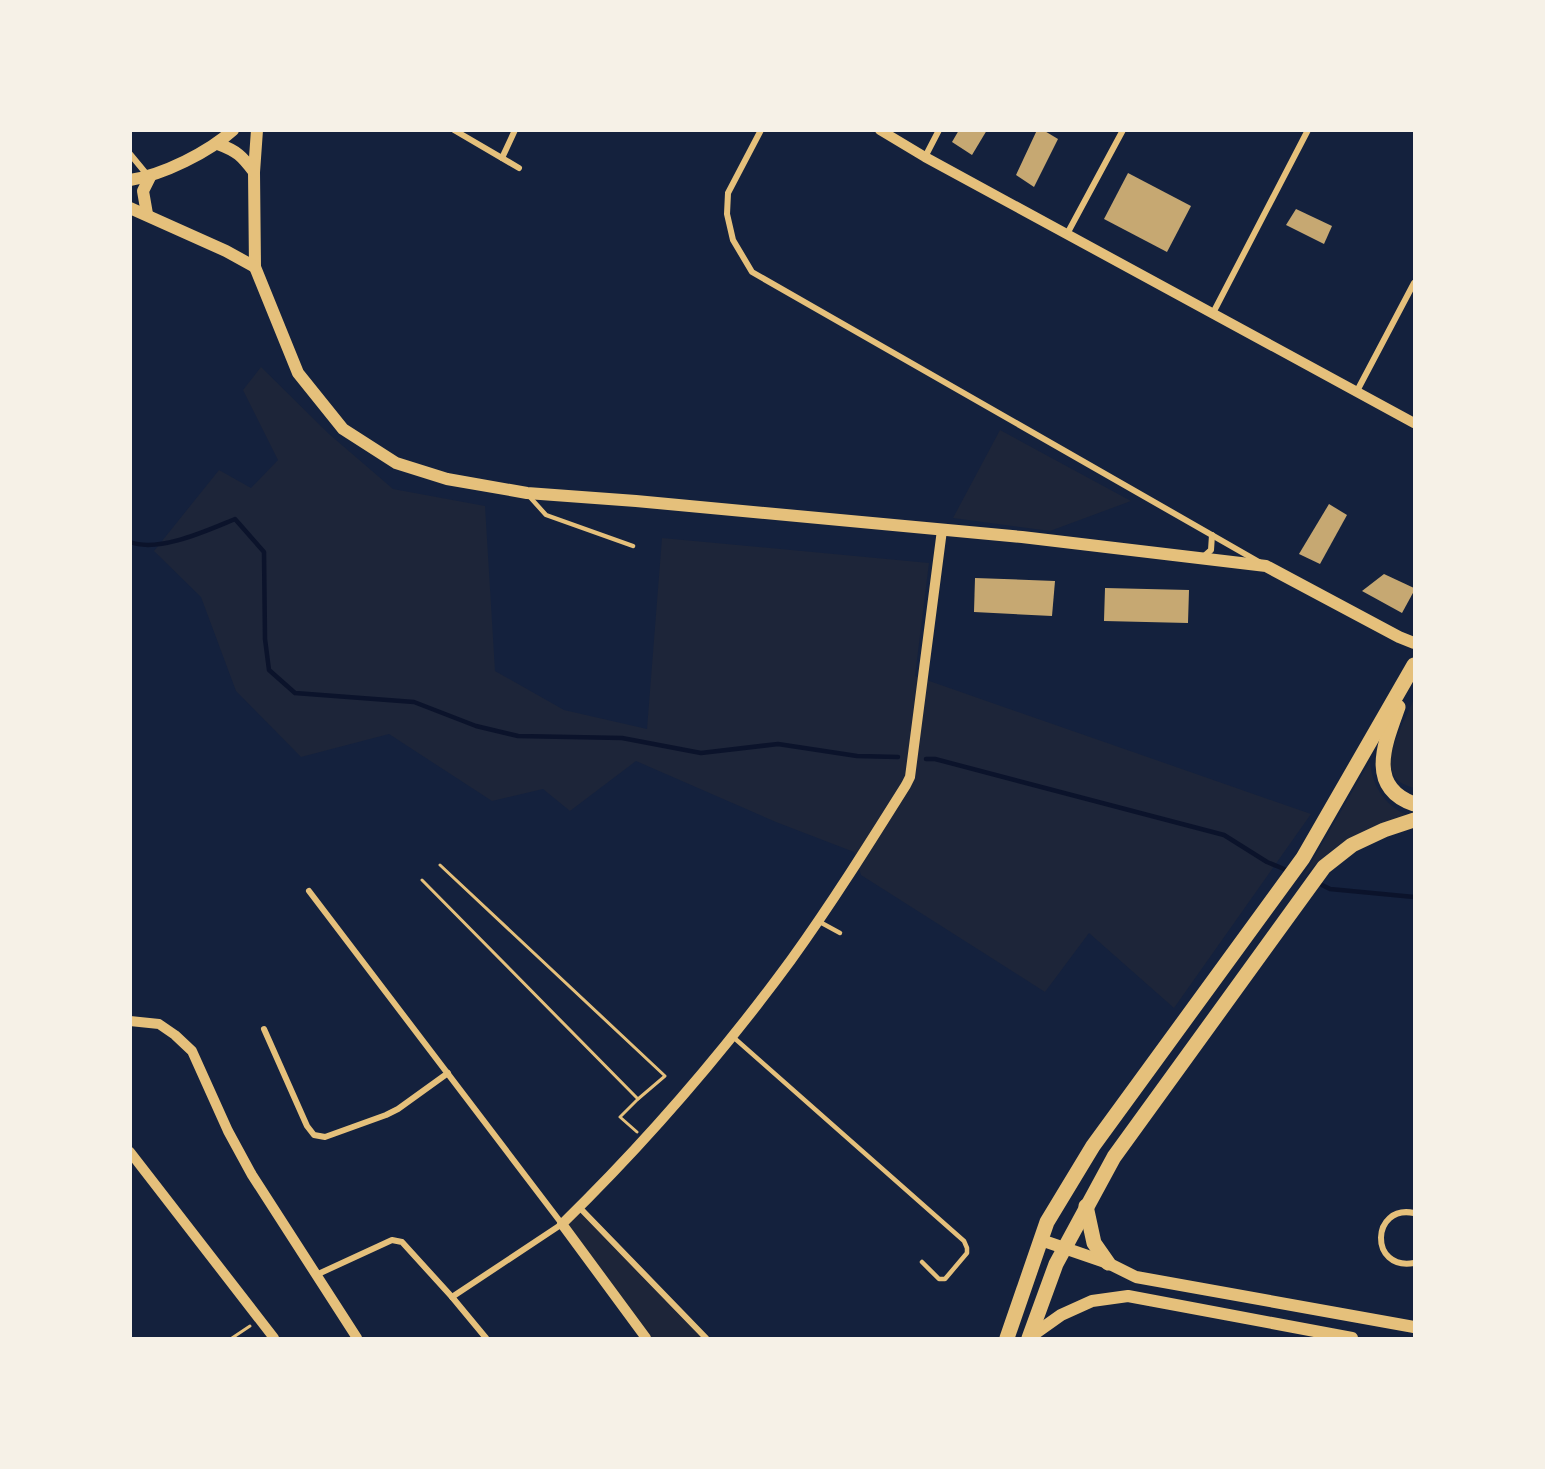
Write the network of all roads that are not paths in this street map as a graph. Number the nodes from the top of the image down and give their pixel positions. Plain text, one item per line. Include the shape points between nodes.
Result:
1 (233, 130) edge
2 (258, 130) edge
3 (454, 130) edge
4 (515, 130) edge
5 (761, 130) edge
6 (880, 130) edge
7 (939, 130) edge
8 (1123, 130) edge
9 (1308, 130) edge
10 (218, 144) junction
11 (130, 154) edge
12 (925, 157) junction
13 (502, 158) junction
14 (519, 168) dead end
15 (254, 172) junction
16 (150, 177) junction
17 (130, 180) edge
18 (130, 208) edge
19 (147, 214) junction
20 (1067, 234) junction
21 (255, 267) junction
22 (1414, 283) edge
23 (1213, 313) junction
24 (1357, 391) junction
25 (1414, 423) edge
26 (527, 493) junction
27 (942, 530) junction
28 (1212, 535) junction
29 (633, 546) dead end
30 (1202, 558) junction
31 (1266, 566) junction
32 (1414, 643) edge
33 (1412, 669) edge
34 (1414, 804) edge
35 (1414, 820) edge
36 (309, 891) dead end
37 (819, 921) junction
38 (840, 933) dead end
39 (130, 1021) edge
40 (264, 1029) dead end
41 (732, 1036) junction
42 (447, 1073) junction
43 (130, 1152) edge
44 (1086, 1206) junction
45 (579, 1207) junction
46 (1414, 1213) edge
47 (562, 1224) junction
48 (1041, 1240) junction
49 (1064, 1248) junction
50 (922, 1262) dead end
51 (1108, 1263) junction
52 (1414, 1263) edge
53 (315, 1275) junction
54 (452, 1297) junction
55 (1414, 1327) edge
56 (274, 1338) edge
57 (357, 1338) edge
58 (486, 1338) edge
59 (646, 1338) edge
60 (706, 1338) edge
61 (1007, 1338) edge
62 (1030, 1338) edge
63 (1352, 1338) edge

1 - 10 main road
2 - 15 main road
3 - 13 street
4 - 13 street
5 - 28 street via 728,193 727,214 733,240 752,272
6 - 12 street
7 - 12 street
8 - 20 street
9 - 23 street
10 - 15 main road via 241,155
10 - 16 main road
11 - 16 street
12 - 20 street
13 - 14 street
15 - 21 main road
16 - 17 main road
16 - 19 main road via 143,190
18 - 19 main road
19 - 21 main road
20 - 23 street
21 - 26 main road via 298,373 343,429 396,463 447,478
22 - 24 street
23 - 24 street
24 - 25 street
26 - 27 main road
26 - 29 lane via 546,515
27 - 30 main road
27 - 37 street via 909,777
28 - 30 street via 1211,550
28 - 31 street
30 - 31 main road
31 - 32 main road
33 - 34 main road via 1391,726 1382,765 1390,788
33 - 48 main road via 1303,858 1093,1146 1047,1222
35 - 44 main road via 1352,845 1324,867 1114,1157
36 - 42 street
37 - 38 lane
37 - 41 street
39 - 53 street via 159,1023 192,1051 252,1175
40 - 42 street via 314,1135 325,1137 386,1115
41 - 45 street via 645,1138
41 - 50 lane via 964,1241 967,1248 945,1279 939,1279
42 - 47 street
43 - 56 street
44 - 49 main road
44 - 51 main road via 1094,1243
45 - 47 street
45 - 60 street
46 - 52 street via 1395,1214 1381,1234 1389,1258
47 - 54 street
47 - 59 street
48 - 49 main road
48 - 61 main road
49 - 51 main road
49 - 62 main road
51 - 55 main road via 1136,1277
53 - 54 street via 392,1240 411,1250
53 - 57 street
54 - 58 street
62 - 63 main road via 1061,1315 1092,1300 1128,1296

